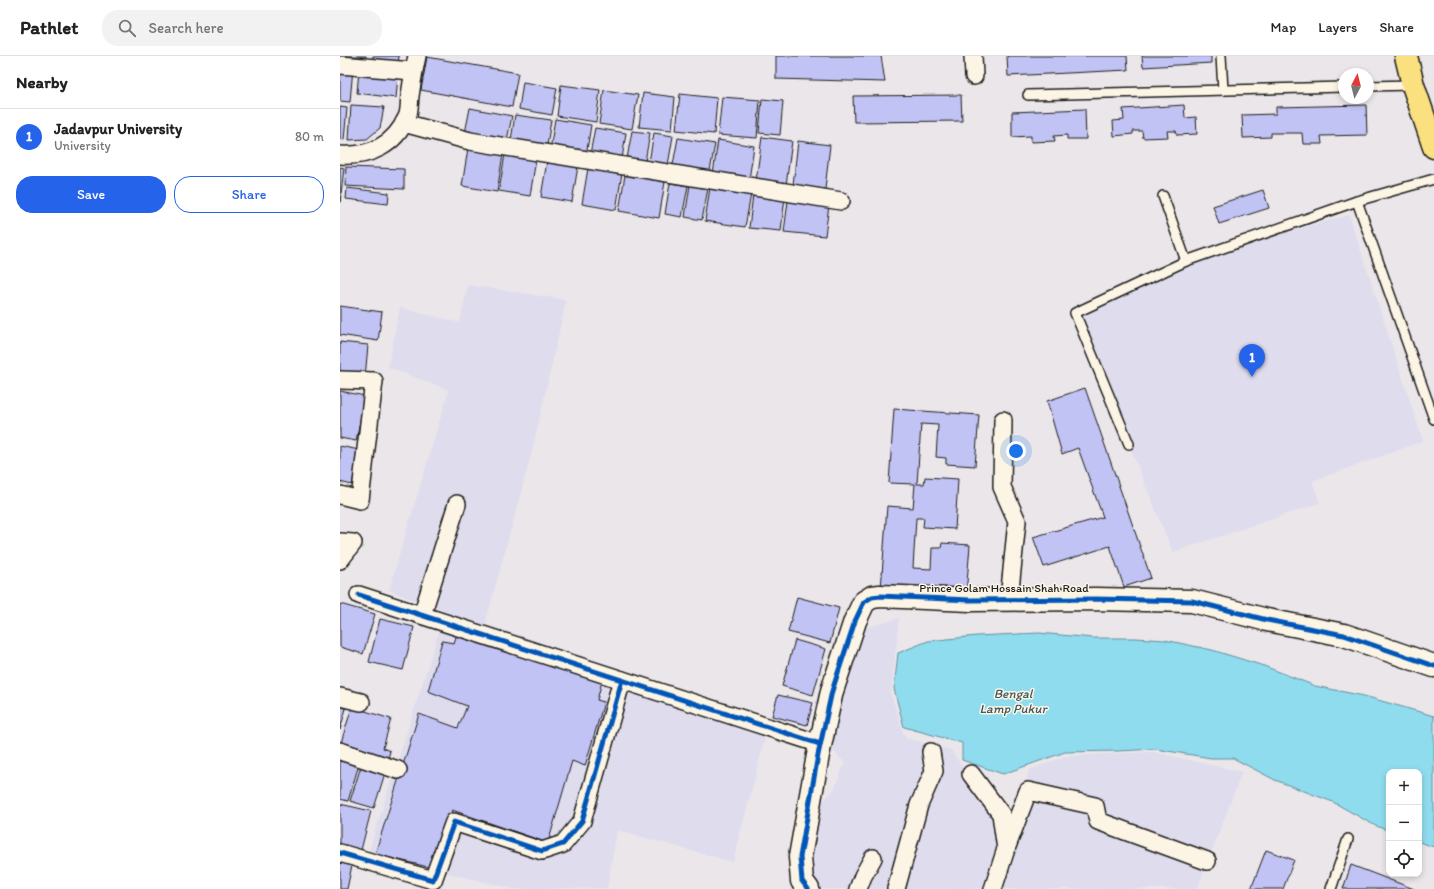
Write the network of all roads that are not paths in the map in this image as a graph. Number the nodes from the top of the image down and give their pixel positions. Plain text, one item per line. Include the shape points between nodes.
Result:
1 (973, 56) edge
2 (1221, 56) edge
3 (1406, 56) edge
4 (415, 63) edge
5 (340, 65) edge
6 (974, 76) dead end
7 (1413, 85) junction
8 (1374, 86) edge
9 (1338, 87) edge
10 (1223, 90) junction
11 (1028, 95) dead end
12 (404, 123) junction
13 (1434, 147) edge
14 (340, 155) edge
15 (1434, 179) edge
16 (1163, 196) dead end
17 (841, 201) dead end
18 (1357, 201) junction
19 (1186, 261) junction
20 (340, 380) edge
21 (1434, 419) edge
22 (1003, 420) dead end
23 (1129, 444) dead end
24 (340, 495) edge
25 (457, 504) dead end
26 (340, 542) edge
27 (340, 560) edge
28 (359, 594) dead end
29 (1009, 599) junction
30 (422, 614) junction
31 (1434, 666) edge
32 (622, 680) junction
33 (340, 697) edge
34 (361, 702) dead end
35 (820, 744) junction
36 (340, 751) edge
37 (931, 752) dead end
38 (398, 770) dead end
39 (971, 774) dead end
40 (1348, 839) dead end
41 (1006, 849) junction
42 (340, 853) edge
43 (873, 858) dead end
44 (1207, 861) dead end
45 (808, 889) edge
46 (858, 889) edge
47 (896, 889) edge
48 (993, 889) edge
49 (1331, 889) edge

1 - 6 street
2 - 10 lane
3 - 7 main road
4 - 5 street
4 - 12 street via 408,116
7 - 8 lane
7 - 13 main road
9 - 10 lane
10 - 11 lane
12 - 14 street via 396,137 373,151 350,156
12 - 17 street via 470,141
15 - 18 lane
16 - 19 lane
18 - 19 lane
18 - 21 lane
19 - 23 lane via 1075,313
20 - 24 street via 374,381 360,500
22 - 29 street via 1002,488 1017,521
25 - 30 street
26 - 27 street via 353,543
28 - 30 street
29 - 31 street, Prince Golam Hossain Shah Road via 1192,602 1344,635
29 - 35 street, Prince Golam Hossain Shah Road via 880,596 864,602 855,621 832,691
30 - 32 street
32 - 35 street
32 - 42 street via 582,821 563,844 542,851 454,822 433,880
33 - 34 street
35 - 45 street, Prince Golam Hossain Shah Road via 800,857 802,881
36 - 38 street
37 - 47 street via 934,771 919,805
39 - 41 street via 1001,814
40 - 49 lane
41 - 44 street via 1028,791 1095,806 1098,822
41 - 48 street
43 - 46 street via 862,876

